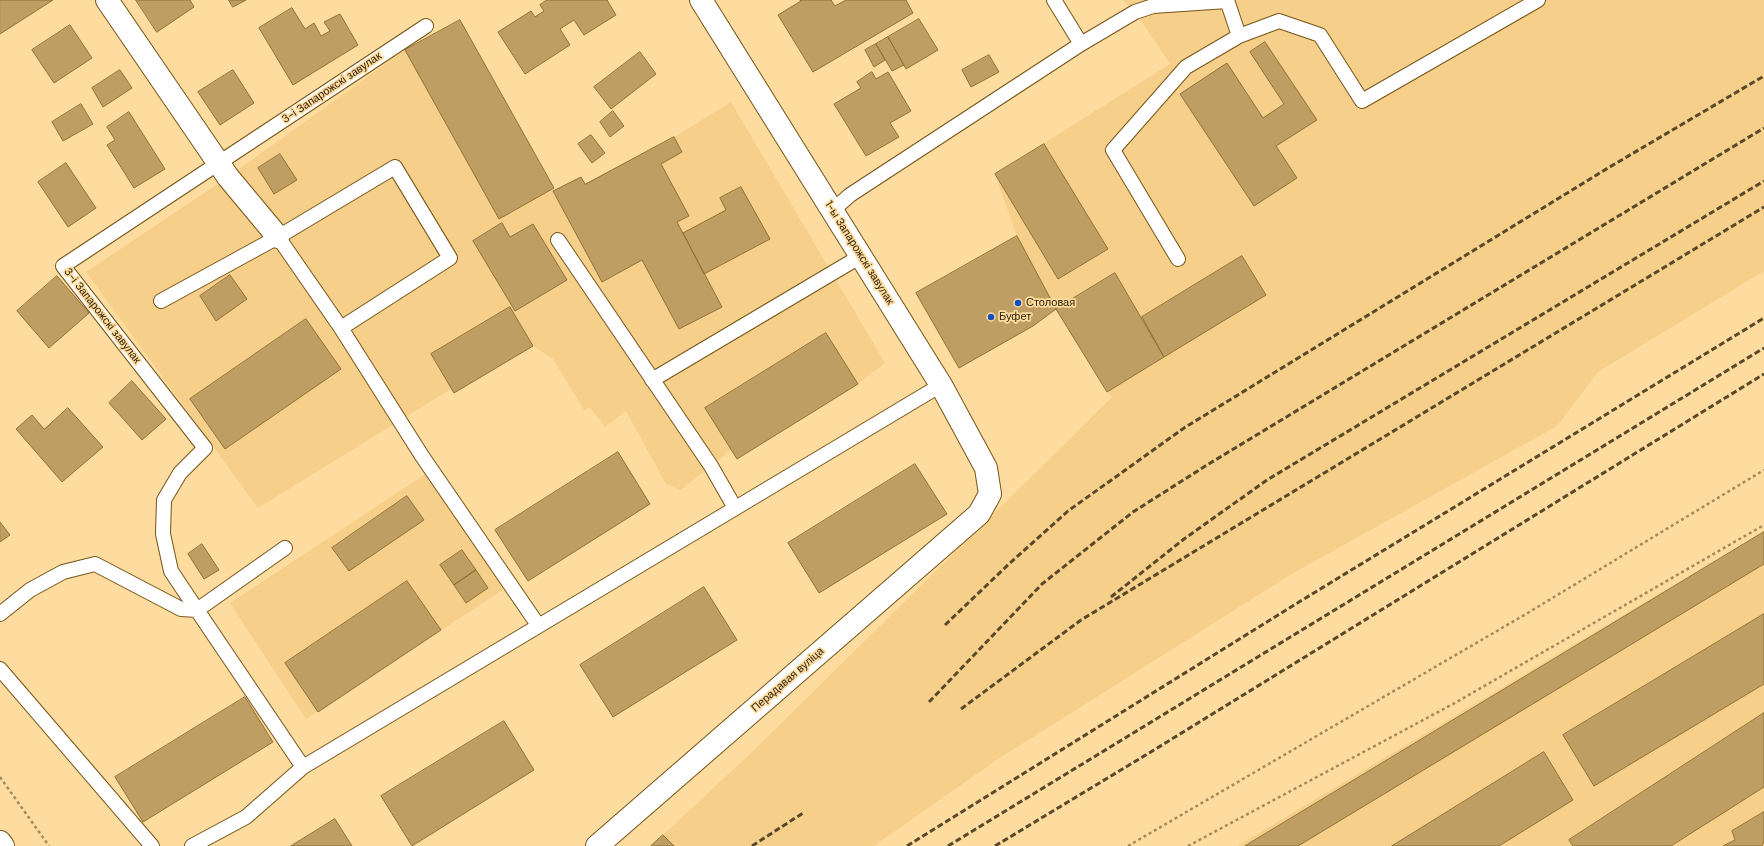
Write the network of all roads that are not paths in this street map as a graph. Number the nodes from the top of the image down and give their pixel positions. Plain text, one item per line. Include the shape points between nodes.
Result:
1 (107, 0) edge
2 (700, 0) edge
3 (1054, 0) edge
4 (1538, 0) edge
5 (1227, 1) edge
6 (426, 26) dead end
7 (1239, 36) junction
8 (1081, 44) junction
9 (218, 164) junction
10 (833, 210) junction
11 (278, 237) junction
12 (558, 240) dead end
13 (861, 256) junction
14 (1178, 259) dead end
15 (161, 301) dead end
16 (341, 328) junction
17 (652, 380) junction
18 (941, 385) junction
19 (735, 508) junction
20 (979, 514) joint
21 (285, 548) dead end
22 (197, 610) junction
23 (0, 614) edge
24 (538, 625) junction
25 (0, 669) edge
26 (303, 766) junction
27 (0, 842) edge
28 (3, 846) edge
29 (152, 846) edge
30 (192, 846) edge
31 (598, 846) edge

1 - 9 street
2 - 10 street, 1-ы Запарожскі завулак
3 - 8 lane
4 - 7 lane via 1362,101 1320,35 1279,21
5 - 7 lane
5 - 8 lane via 1153,6 1135,12
6 - 9 lane, 3-і Запарожскі завулак
7 - 14 lane via 1186,67 1113,150
8 - 10 lane via 850,195
9 - 11 street
9 - 22 lane, 3-і Запарожскі завулак via 62,266 205,448 180,473 164,500 163,534 171,570
10 - 13 street, 1-ы Запарожскі завулак
11 - 15 lane
11 - 16 lane
11 - 16 lane via 395,167 450,258
12 - 17 lane
13 - 17 lane
13 - 18 street, 1-ы Запарожскі завулак
16 - 24 lane via 422,456
17 - 19 lane via 711,466
18 - 19 lane
18 - 20 street, 1-ы Запарожскі завулак via 986,468 990,494
19 - 24 lane
20 - 31 street, Перадавая вуліца
21 - 22 lane
22 - 23 lane via 180,609 95,564 63,572 30,590
22 - 26 lane
24 - 26 lane
25 - 29 lane
26 - 30 lane via 246,817
27 - 28 street

